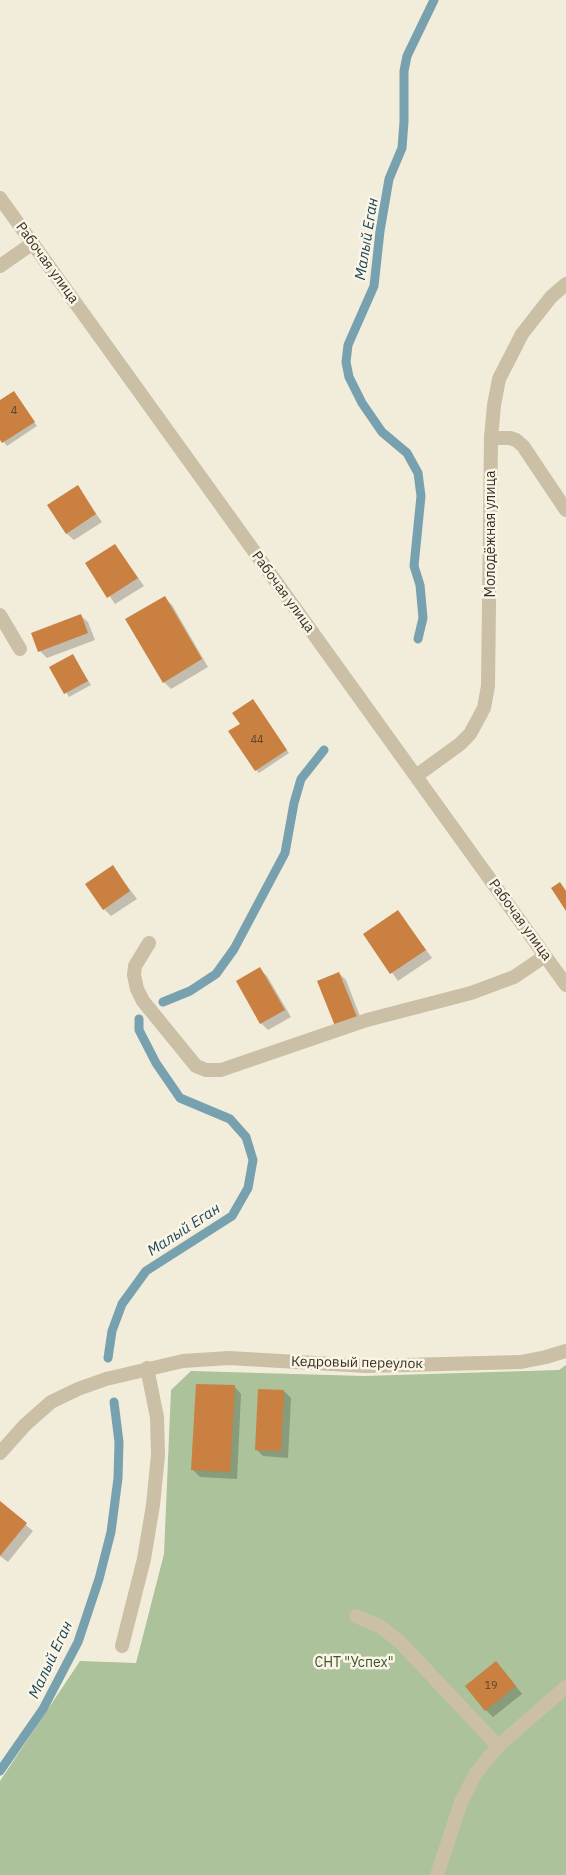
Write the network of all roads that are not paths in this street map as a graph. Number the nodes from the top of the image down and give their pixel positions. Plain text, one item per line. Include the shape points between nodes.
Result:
1 (0, 198) edge
2 (32, 243) junction
3 (0, 266) edge
4 (566, 284) edge
5 (491, 438) junction
6 (566, 510) edge
7 (0, 615) edge
8 (20, 649) dead end
9 (416, 776) junction
10 (149, 943) dead end
11 (545, 956) junction
12 (566, 985) edge
13 (566, 1350) edge
14 (147, 1368) junction
15 (0, 1454) edge
16 (356, 1616) dead end
17 (122, 1646) dead end
18 (566, 1688) edge
19 (498, 1746) junction
20 (437, 1875) edge

1 - 2 street, Рабочая улица
2 - 3 street
2 - 9 street, Рабочая улица
4 - 5 street, Молодёжная улица via 534,316 511,354 500,379
5 - 6 street via 510,438 523,446
5 - 9 street, Молодёжная улица via 490,639 484,708 470,734
7 - 8 street
9 - 11 street, Рабочая улица
10 - 11 street via 135,966 137,989 143,1001 196,1066 206,1070 221,1070 366,1020 496,984 514,977
11 - 12 street, Рабочая улица
13 - 14 street, Кедровый переулок via 521,1362 366,1366 229,1358 183,1361
14 - 15 street, Кедровый переулок via 78,1389 51,1402
14 - 17 street via 157,1417 157,1463 144,1559
16 - 19 street via 381,1626 400,1642
18 - 19 street
19 - 20 street via 476,1773 461,1802

